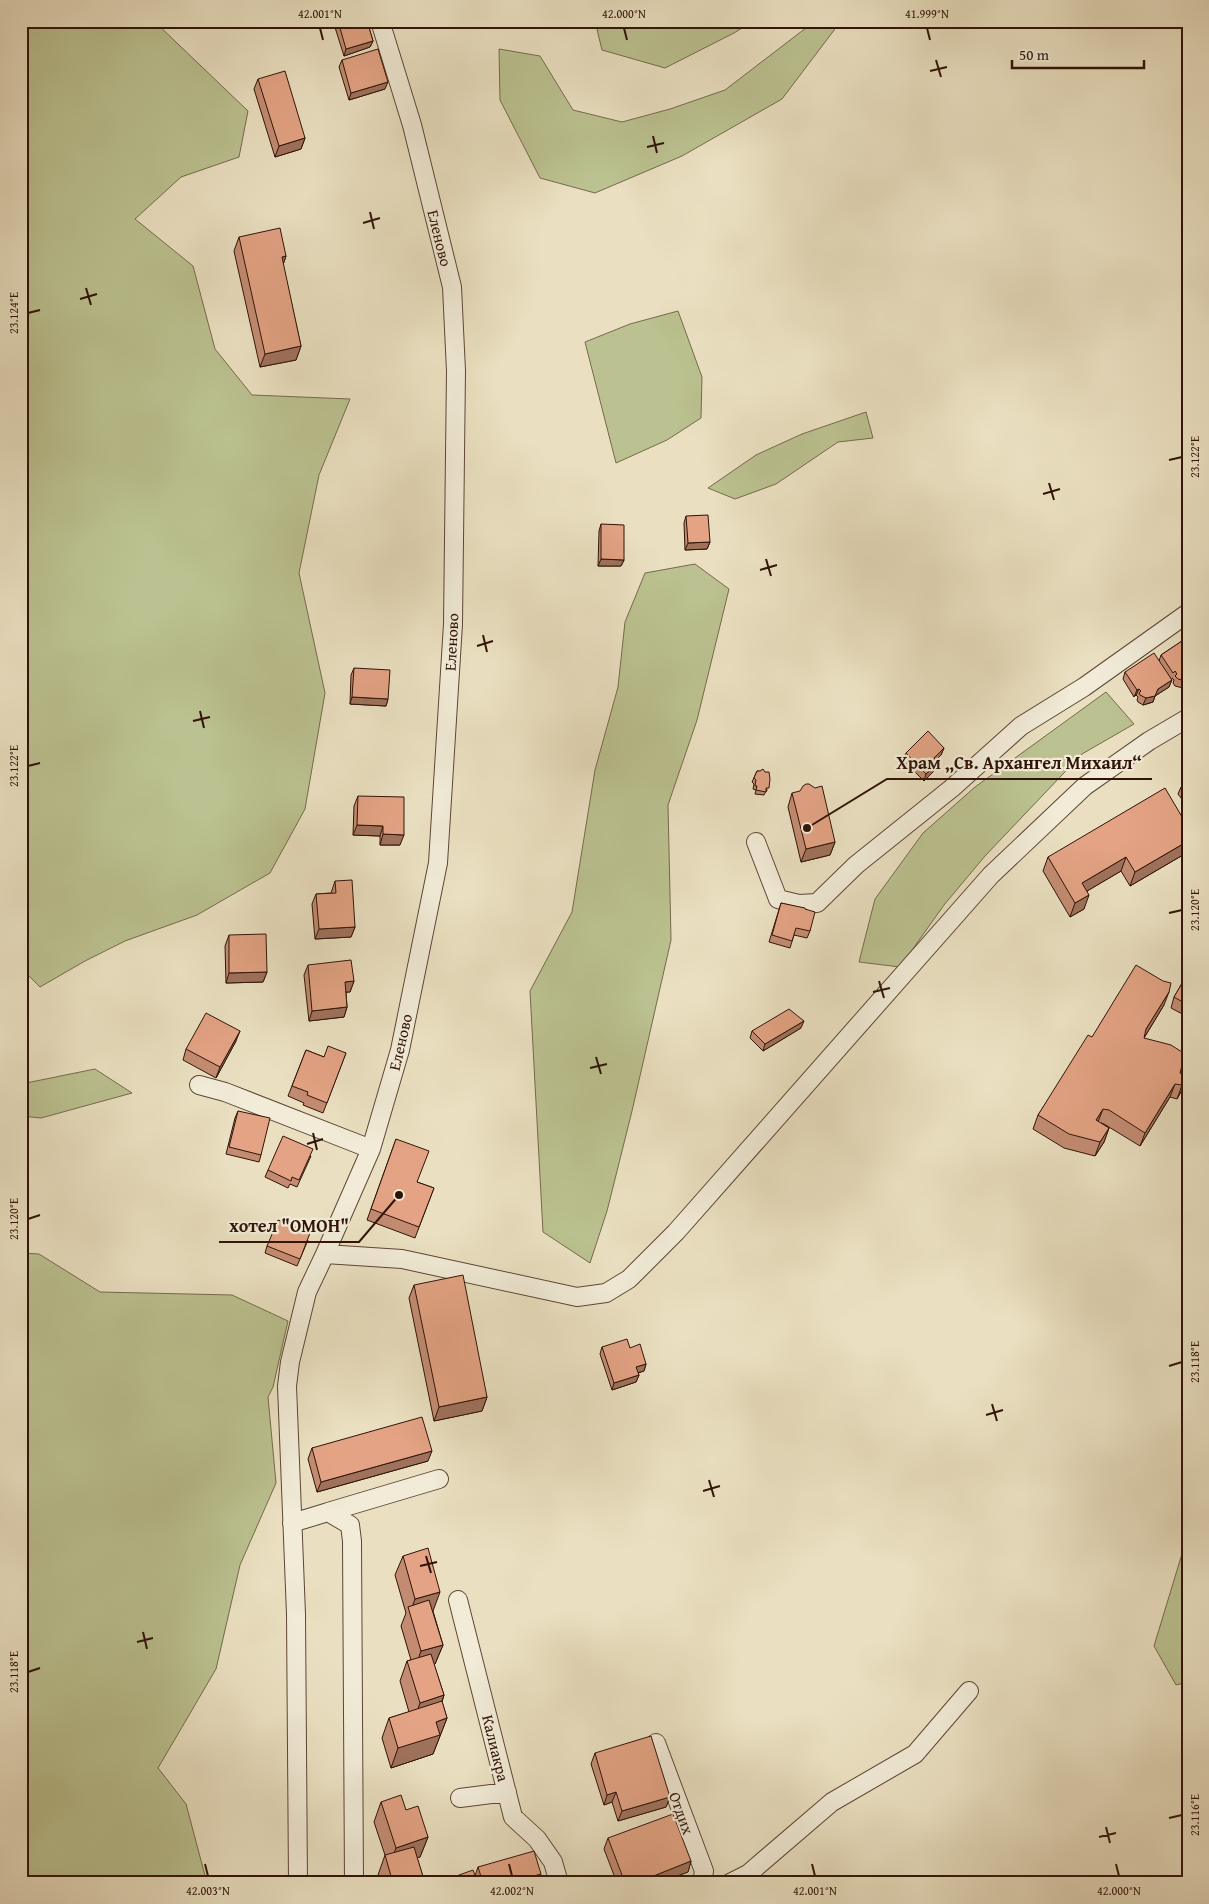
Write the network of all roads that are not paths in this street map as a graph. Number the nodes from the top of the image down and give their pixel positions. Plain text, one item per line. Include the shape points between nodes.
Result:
1 (380, 21) edge
2 (1188, 613) edge
3 (1188, 718) edge
4 (756, 842) dead end
5 (199, 1086) dead end
6 (372, 1149) junction
7 (325, 1254) junction
8 (440, 1479) dead end
9 (328, 1512) junction
10 (292, 1523) junction
11 (458, 1600) dead end
12 (970, 1691) dead end
13 (656, 1743) dead end
14 (507, 1792) junction
15 (460, 1798) dead end
16 (703, 1877) edge
17 (298, 1883) edge
18 (354, 1883) edge
19 (559, 1883) edge
20 (717, 1883) edge
21 (730, 1883) edge

1 - 6 street, Еленово via 412,125 452,287 456,371 453,624 438,863 400,1050
2 - 4 street via 1084,687 1021,726 817,903 799,904 778,899
3 - 7 street via 1085,786 991,876 676,1232 629,1279 606,1293 577,1297 402,1259
5 - 6 street via 224,1092
6 - 7 street, Еленово
7 - 10 street, Еленово via 307,1292 287,1386
8 - 9 street
9 - 10 street
9 - 18 street via 350,1525 352,1541
10 - 17 street, Еленово
11 - 14 street, Калиакра
12 - 21 street via 915,1754 832,1802 748,1874
13 - 16 street, Отдих
14 - 15 street
14 - 19 street, Калиакра via 513,1817 537,1839 554,1862
16 - 20 street

